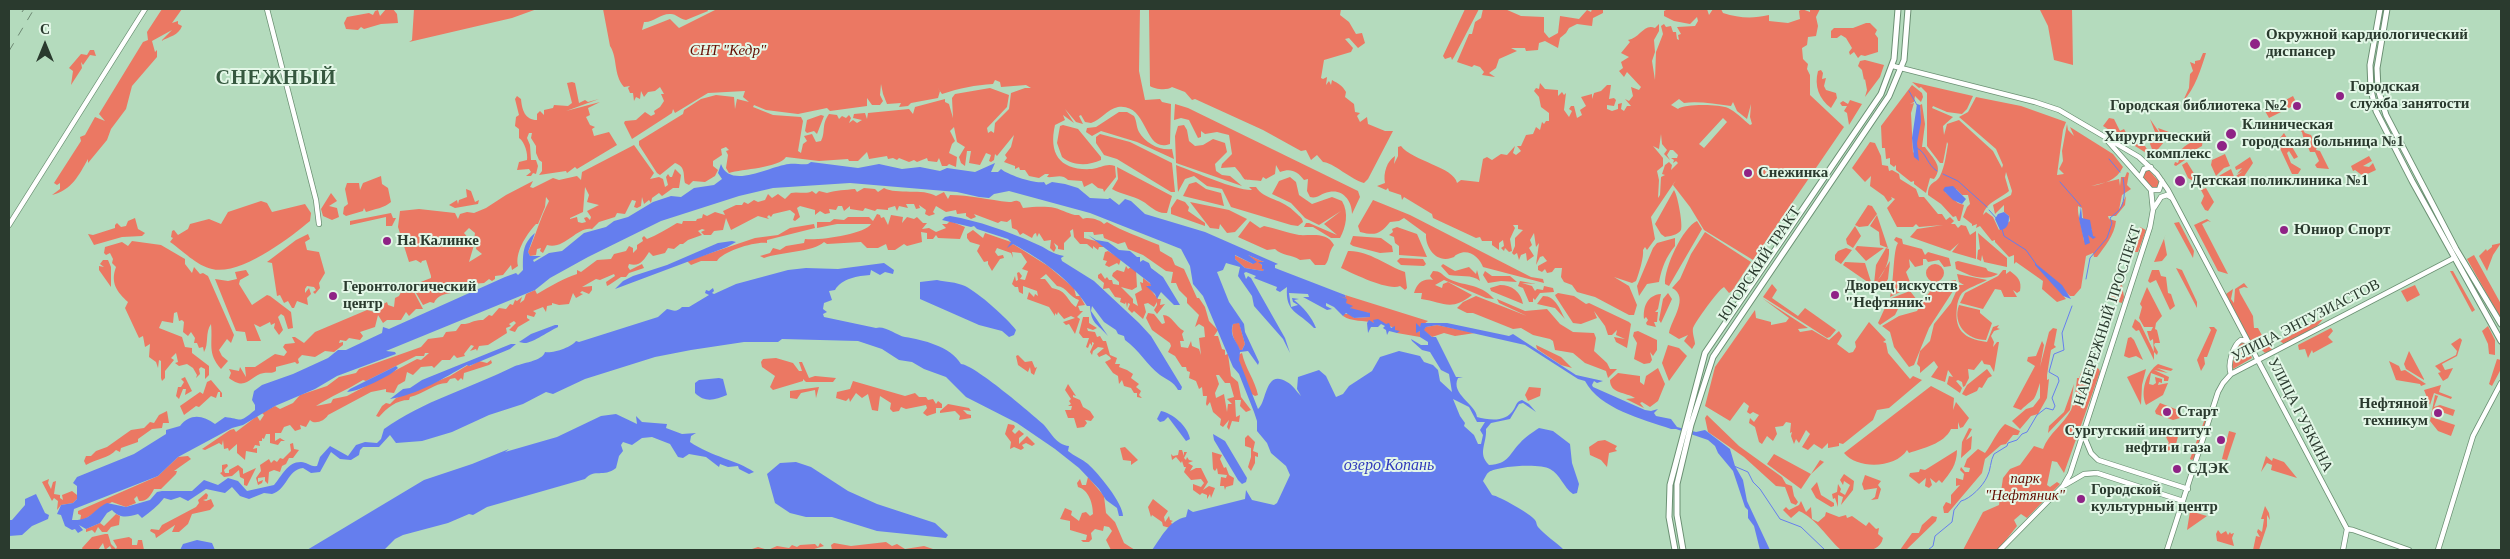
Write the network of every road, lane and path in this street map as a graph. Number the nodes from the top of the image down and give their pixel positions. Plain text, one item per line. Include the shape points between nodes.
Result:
1 (144, 9) edge
2 (267, 9) edge
3 (1898, 9) edge
4 (1908, 9) edge
5 (2380, 9) edge
6 (2387, 9) edge
7 (1893, 66) junction
8 (1902, 69) junction
9 (2102, 135) junction
10 (2150, 168) junction
11 (2141, 178) junction
12 (2161, 179) junction
13 (2151, 190) junction
14 (2172, 198) junction
15 (2153, 210) junction
16 (319, 224) dead end
17 (9, 225) edge
18 (2460, 255) junction
19 (2454, 258) junction
20 (2501, 324) edge
21 (2247, 341) junction
22 (2501, 341) edge
23 (1705, 353) junction
24 (1712, 357) junction
25 (2258, 361) junction
26 (2231, 374) junction
27 (2500, 386) edge
28 (2083, 432) junction
29 (2063, 486) junction
30 (2188, 489) junction
31 (2184, 501) junction
32 (2347, 530) junction
33 (1675, 550) edge
34 (1683, 550) edge
35 (2000, 550) edge
36 (2167, 550) edge
37 (2343, 550) edge
38 (2409, 550) edge
39 (2438, 550) edge

1 - 17 main road
2 - 16 main road via 316,200
3 - 7 main road, ЮГОРСКИЙ ТРАКТ
4 - 8 main road, ЮГОРСКИЙ ТРАКТ
5 - 19 main road via 2370,65 2374,104 2407,173
6 - 18 main road via 2377,68 2381,102
7 - 8 main road, УЛИЦА ГУБКИНА
7 - 23 main road, ЮГОРСКИЙ ТРАКТ via 1877,99
8 - 9 main road, УЛИЦА ГУБКИНА via 2046,104
8 - 24 main road, ЮГОРСКИЙ ТРАКТ via 1876,117
9 - 10 main road, УЛИЦА ГУБКИНА
9 - 11 main road
10 - 11 main road via 2141,171
10 - 12 main road, УЛИЦА ГУБКИНА
11 - 13 main road
12 - 13 main road via 2161,188
12 - 14 main road, УЛИЦА ГУБКИНА
13 - 15 main road
14 - 15 main road via 2161,197
14 - 21 main road, УЛИЦА ГУБКИНА
15 - 28 main road, НАБЕРЕЖНЫЙ ПРОСПЕКТ
18 - 19 main road
18 - 20 main road
19 - 22 main road
19 - 25 main road, УЛИЦА ЭНТУЗИАСТОВ
21 - 25 main road, УЛИЦА ГУБКИНА
21 - 26 main road via 2241,340 2237,344 2229,364
23 - 24 main road
23 - 33 main road, ЮГОРСКИЙ ТРАКТ via 1674,465 1669,511
24 - 34 main road, ЮГОРСКИЙ ТРАКТ via 1677,484 1676,515
25 - 26 main road, УЛИЦА ЭНТУЗИАСТОВ
25 - 32 main road, УЛИЦА ГУБКИНА
26 - 30 main road, УЛИЦА ЭНТУЗИАСТОВ via 2221,386
27 - 39 main road via 2473,436
28 - 29 main road, НАБЕРЕЖНЫЙ ПРОСПЕКТ
28 - 30 main road via 2091,453 2098,460
29 - 31 main road via 2084,474 2097,473
29 - 35 main road, НАБЕРЕЖНЫЙ ПРОСПЕКТ
30 - 31 main road, УЛИЦА ЭНТУЗИАСТОВ
31 - 36 main road, УЛИЦА ЭНТУЗИАСТОВ
32 - 37 main road
32 - 38 main road

